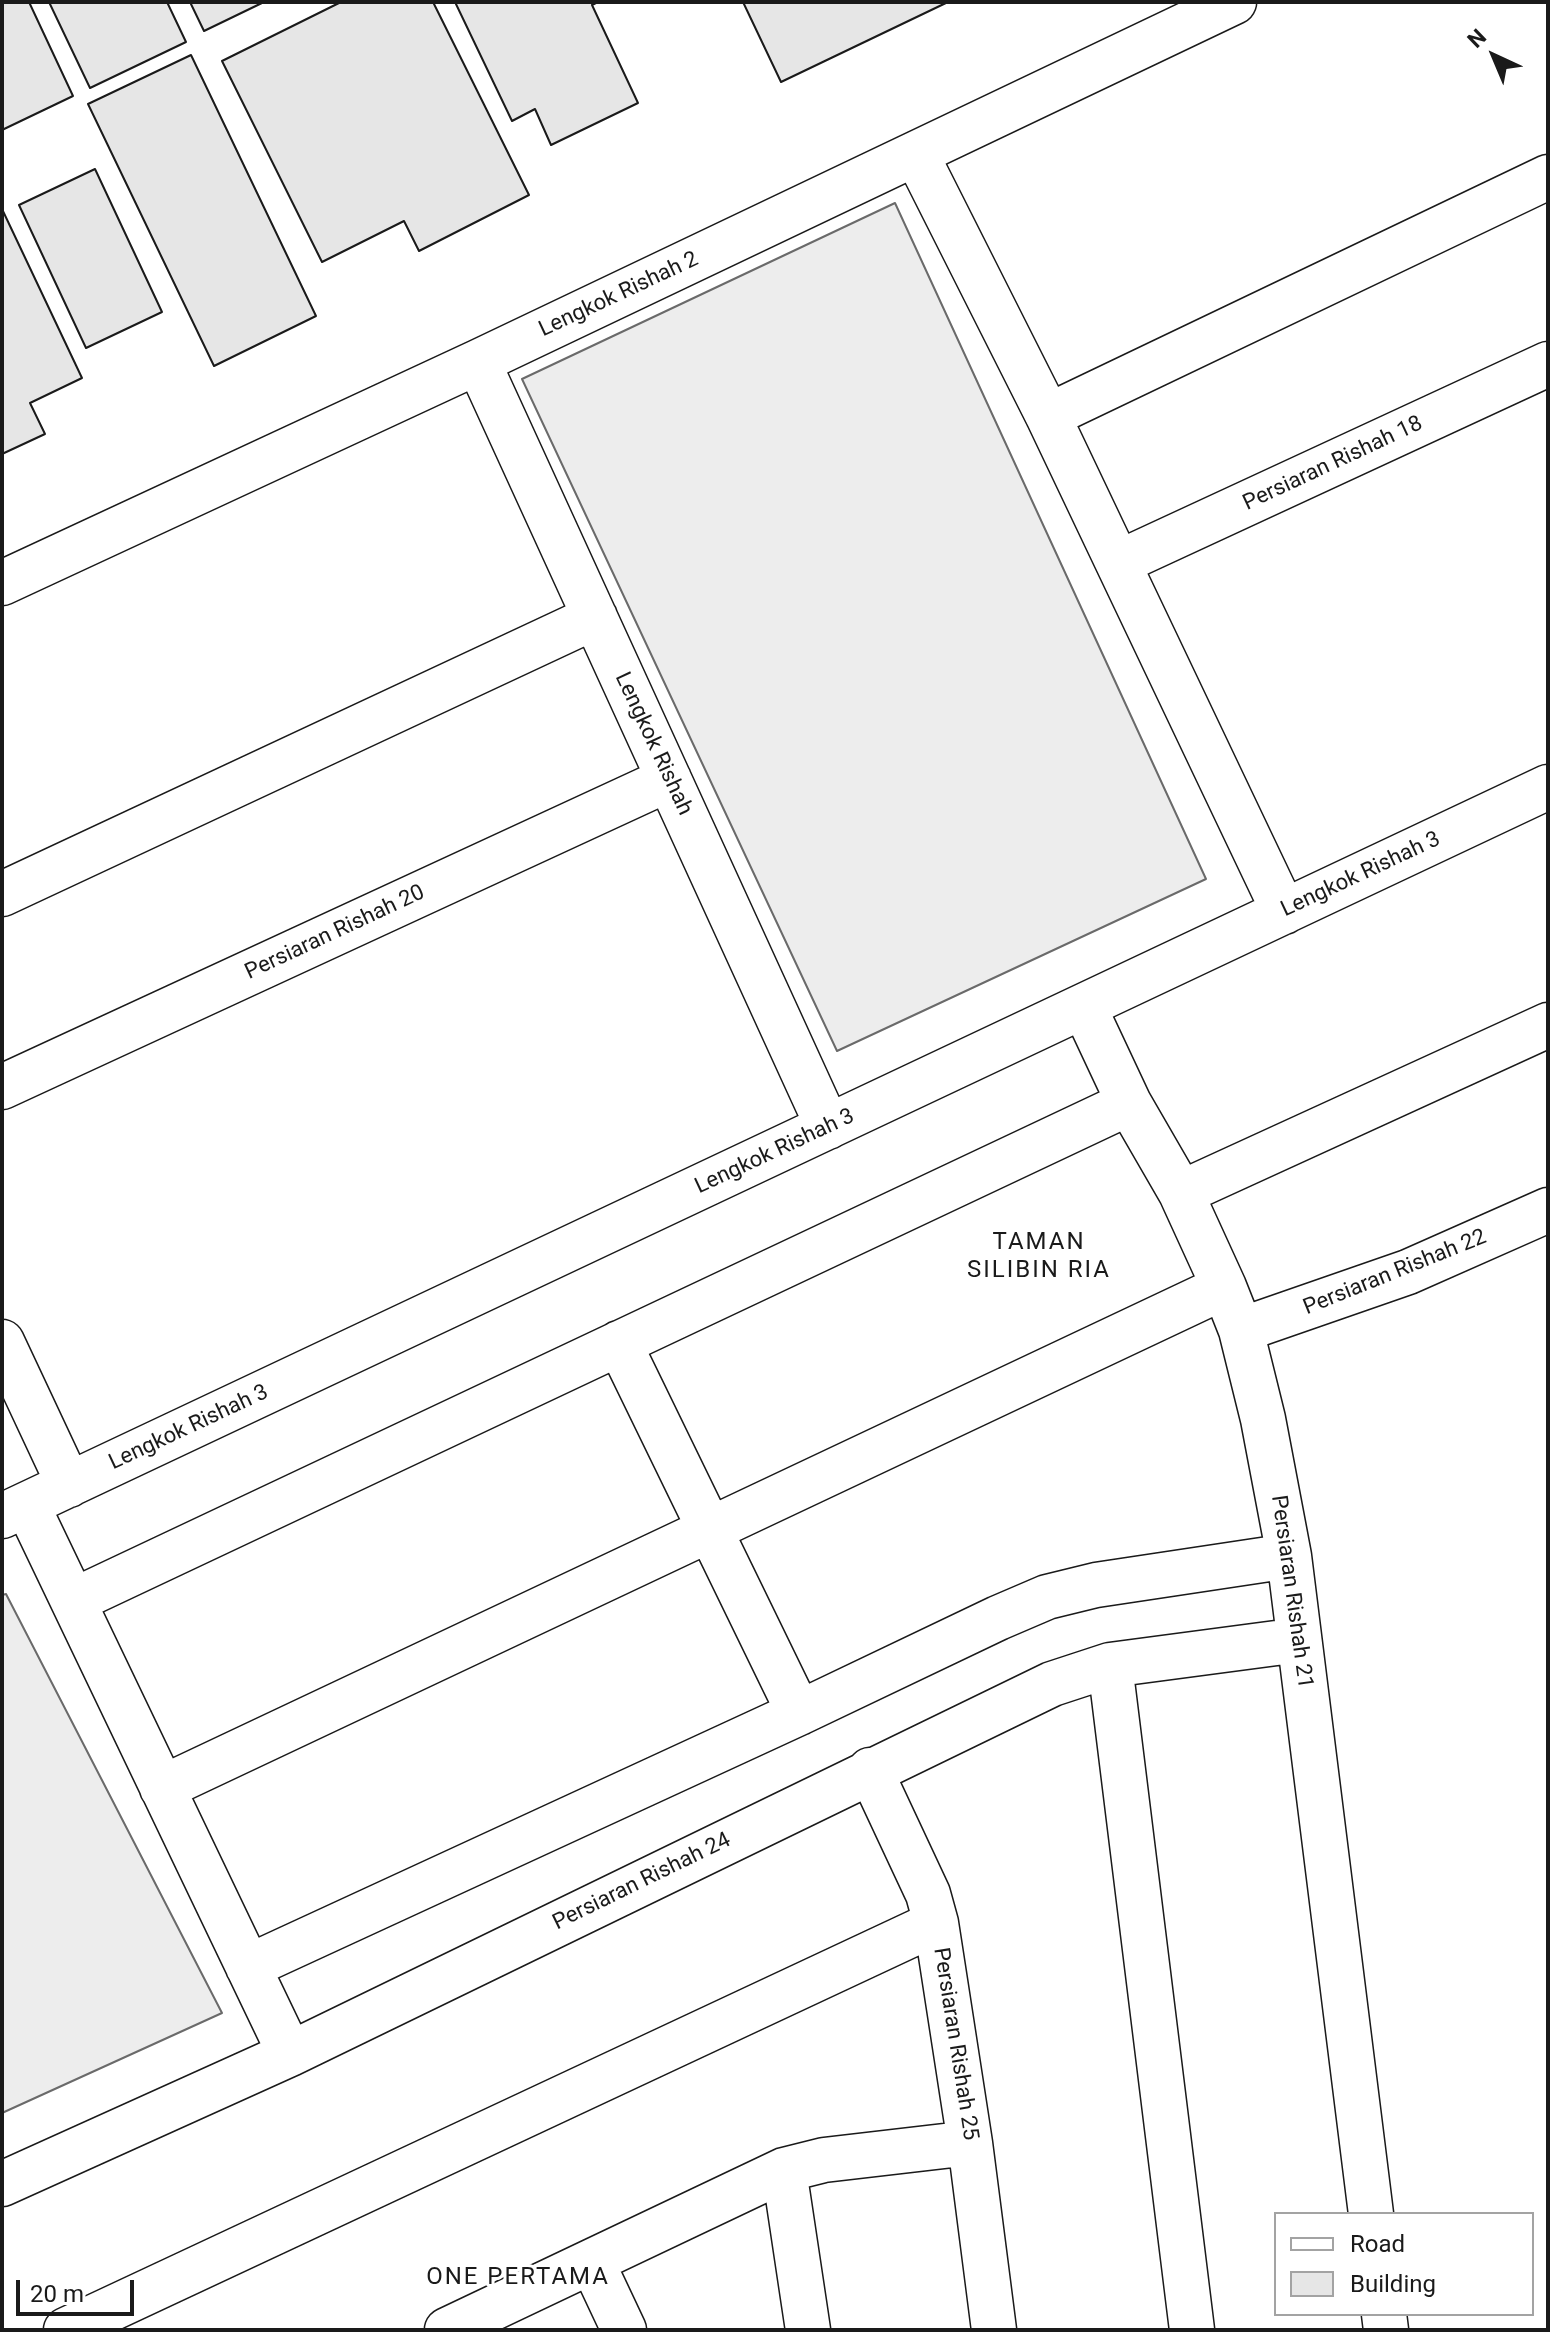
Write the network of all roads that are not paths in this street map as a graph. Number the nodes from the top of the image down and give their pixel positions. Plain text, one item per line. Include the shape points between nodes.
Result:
1 (1234, 2) edge
2 (916, 154) junction
3 (1548, 177) edge
4 (478, 362) junction
5 (1548, 364) edge
6 (1048, 416) junction
7 (1118, 563) junction
8 (2, 583) edge
9 (595, 617) junction
10 (669, 779) junction
11 (1548, 787) edge
12 (2, 894) edge
13 (1284, 912) junction
14 (1084, 1007) junction
15 (1548, 1025) edge
16 (2, 1087) edge
17 (1129, 1103) junction
18 (828, 1127) junction
19 (1181, 1193) junction
20 (1548, 1210) edge
21 (1224, 1287) junction
22 (1241, 1330) junction
23 (2, 1342) edge
24 (619, 1343) junction
25 (69, 1485) junction
26 (14, 1511) edge
27 (708, 1529) junction
28 (1289, 1556) junction
29 (73, 1601) junction
30 (1299, 1640) junction
31 (1110, 1665) junction
32 (799, 1713) junction
33 (870, 1770) junction
34 (162, 1788) junction
35 (936, 1923) junction
36 (248, 1967) junction
37 (290, 2054) junction
38 (970, 2143) junction
39 (784, 2170) junction
40 (2, 2184) edge
41 (1371, 2212) edge
42 (592, 2262) junction
43 (451, 2329) edge
44 (66, 2330) edge
45 (624, 2330) edge
46 (808, 2330) edge
47 (994, 2330) edge
48 (1192, 2330) edge

1 - 2 street, Lengkok Rishah 2
2 - 4 street, Lengkok Rishah 2
2 - 6 street
3 - 6 street
4 - 8 street, Lengkok Rishah 2
4 - 9 street, Lengkok Rishah
5 - 7 street, Persiaran Rishah 18
6 - 7 street
7 - 13 street
9 - 10 street, Lengkok Rishah
9 - 12 street
10 - 16 street, Persiaran Rishah 20
10 - 18 street, Lengkok Rishah
11 - 13 street, Lengkok Rishah 3
13 - 14 street, Lengkok Rishah 3
14 - 17 street, Persiaran Rishah 21
14 - 18 street, Lengkok Rishah 3
15 - 19 street
17 - 19 street, Persiaran Rishah 21
17 - 24 street
18 - 25 street, Lengkok Rishah 3
19 - 21 street, Persiaran Rishah 21
20 - 22 street, Persiaran Rishah 22 via 1408,1272
21 - 22 street, Persiaran Rishah 21
21 - 27 street
22 - 28 street, Persiaran Rishah 21
23 - 25 street
24 - 27 street
24 - 29 street
25 - 26 street, Lengkok Rishah 3
26 - 29 street
27 - 32 street
27 - 34 street
28 - 30 street, Persiaran Rishah 21
28 - 32 street via 1047,1597
29 - 34 street
30 - 31 street, Persiaran Rishah 24
30 - 41 street, Persiaran Rishah 21
31 - 33 street, Persiaran Rishah 24 via 1052,1684
31 - 48 street
32 - 36 street
33 - 35 street, Persiaran Rishah 25 via 928,1894
33 - 37 street, Persiaran Rishah 24
34 - 36 street
35 - 38 street, Persiaran Rishah 25
35 - 44 street
36 - 37 street
37 - 40 street, Persiaran Rishah 24
38 - 39 street via 824,2160
38 - 47 street, Persiaran Rishah 25
39 - 42 street
39 - 46 street
42 - 43 street
42 - 45 street

